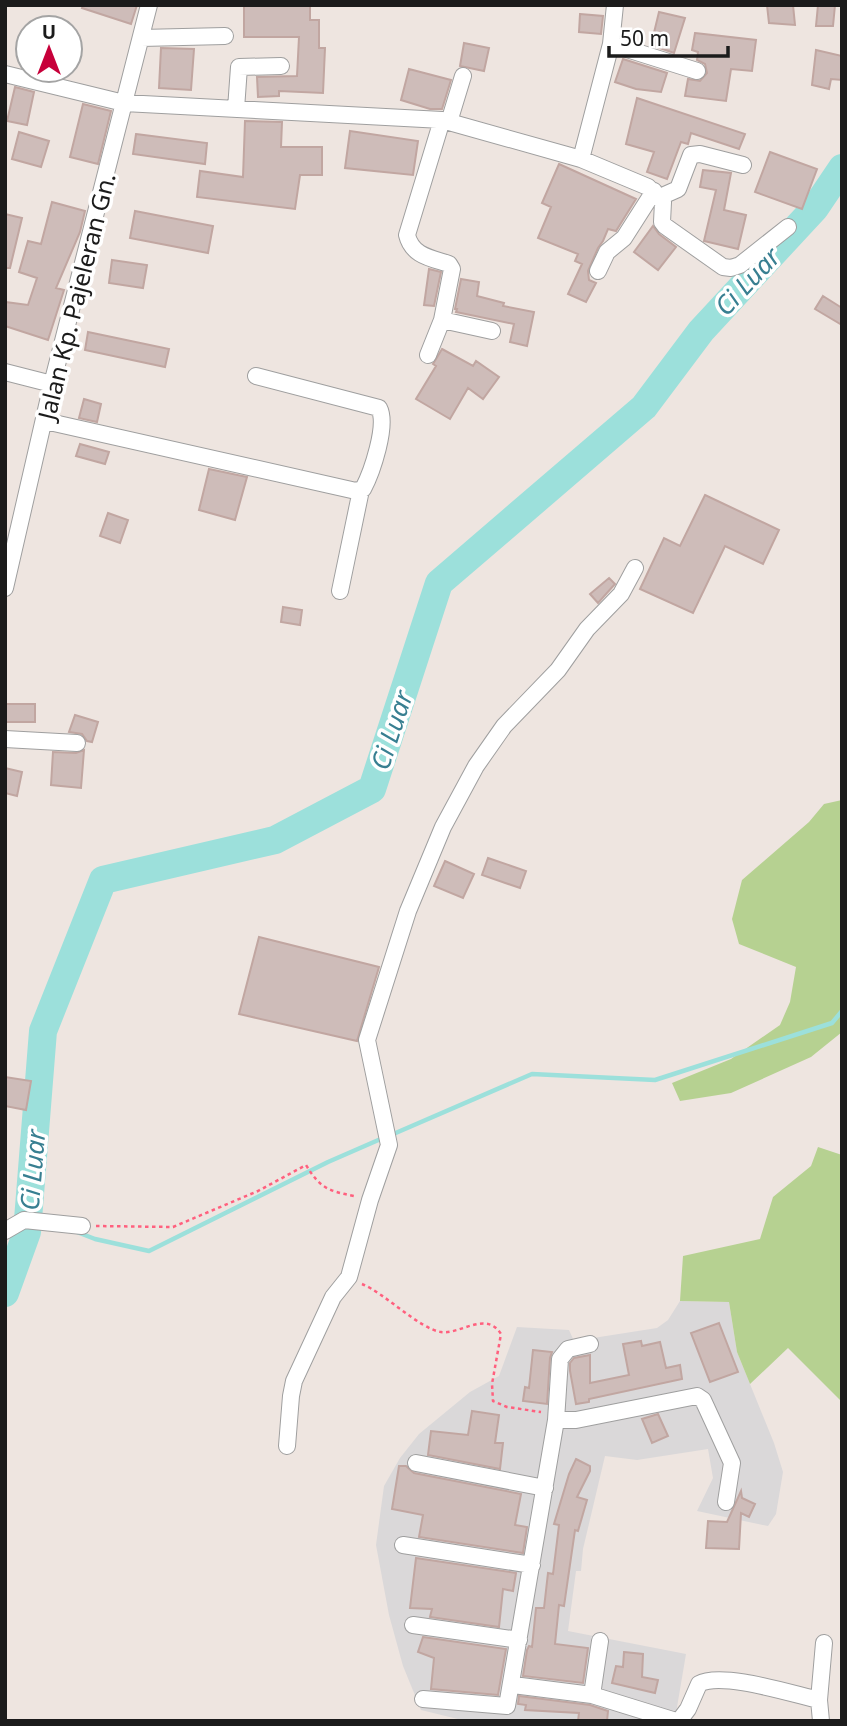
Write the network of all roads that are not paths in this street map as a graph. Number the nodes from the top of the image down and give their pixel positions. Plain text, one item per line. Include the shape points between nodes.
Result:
1 (149, 5) edge
2 (615, 5) edge
3 (225, 36) dead end
4 (141, 38) junction
5 (611, 44) junction
6 (281, 66) dead end
7 (697, 71) dead end
8 (5, 74) edge
9 (463, 76) dead end
10 (124, 103) junction
11 (236, 109) junction
12 (446, 121) junction
13 (581, 159) junction
14 (743, 165) dead end
15 (657, 194) junction
16 (788, 227) dead end
17 (598, 271) dead end
18 (442, 320) junction
19 (492, 331) dead end
20 (428, 355) dead end
21 (5, 372) edge
22 (256, 376) dead end
23 (52, 384) junction
24 (45, 421) junction
25 (362, 490) junction
26 (635, 568) dead end
27 (5, 588) edge
28 (340, 591) dead end
29 (5, 739) edge
30 (77, 743) dead end
31 (82, 1226) road end
32 (5, 1231) edge
33 (590, 1344) dead end
34 (556, 1420) junction
35 (287, 1446) dead end
36 (416, 1463) dead end
37 (545, 1488) junction
38 (726, 1502) dead end
39 (403, 1545) dead end
40 (532, 1565) junction
41 (413, 1625) dead end
42 (519, 1640) junction
43 (600, 1641) dead end
44 (824, 1643) dead end
45 (513, 1685) junction
46 (592, 1695) junction
47 (423, 1699) dead end
48 (819, 1700) junction
49 (678, 1721) edge
50 (821, 1721) edge

1 - 4 street, Jalan Kp. Pajeleran Gn.
2 - 5 street
3 - 4 street
4 - 10 street, Jalan Kp. Pajeleran Gn.
5 - 7 street
5 - 13 street
6 - 11 street via 239,67
8 - 10 street
9 - 12 street
10 - 11 street
10 - 23 street, Jalan Kp. Pajeleran Gn.
11 - 12 street
12 - 13 street
12 - 18 street via 407,235 418,253 451,266
13 - 15 street
14 - 15 street via 700,153 691,155 678,189
15 - 16 street via 663,202 665,226 723,267 740,265
15 - 17 street via 607,252
18 - 19 street
18 - 20 street
21 - 23 street
22 - 25 street via 379,408 381,432
23 - 24 street, Jalan Kp. Pajeleran Gn.
24 - 25 street
24 - 27 street, Jalan Kp. Pajeleran Gn.
25 - 28 street
26 - 35 street via 621,594 504,726 476,766 443,827 408,911 366,1040 389,1144 349,1277 333,1297 294,1381
29 - 30 street
31 - 32 street via 24,1220
33 - 34 street via 562,1353
34 - 37 street
34 - 38 street via 697,1396 732,1463
36 - 37 street
37 - 40 street
39 - 40 street
40 - 42 street
41 - 42 street
42 - 45 street
43 - 46 street
44 - 48 street
45 - 46 street
45 - 47 street via 505,1707
46 - 49 street
48 - 49 street via 716,1679 699,1684
48 - 50 street

